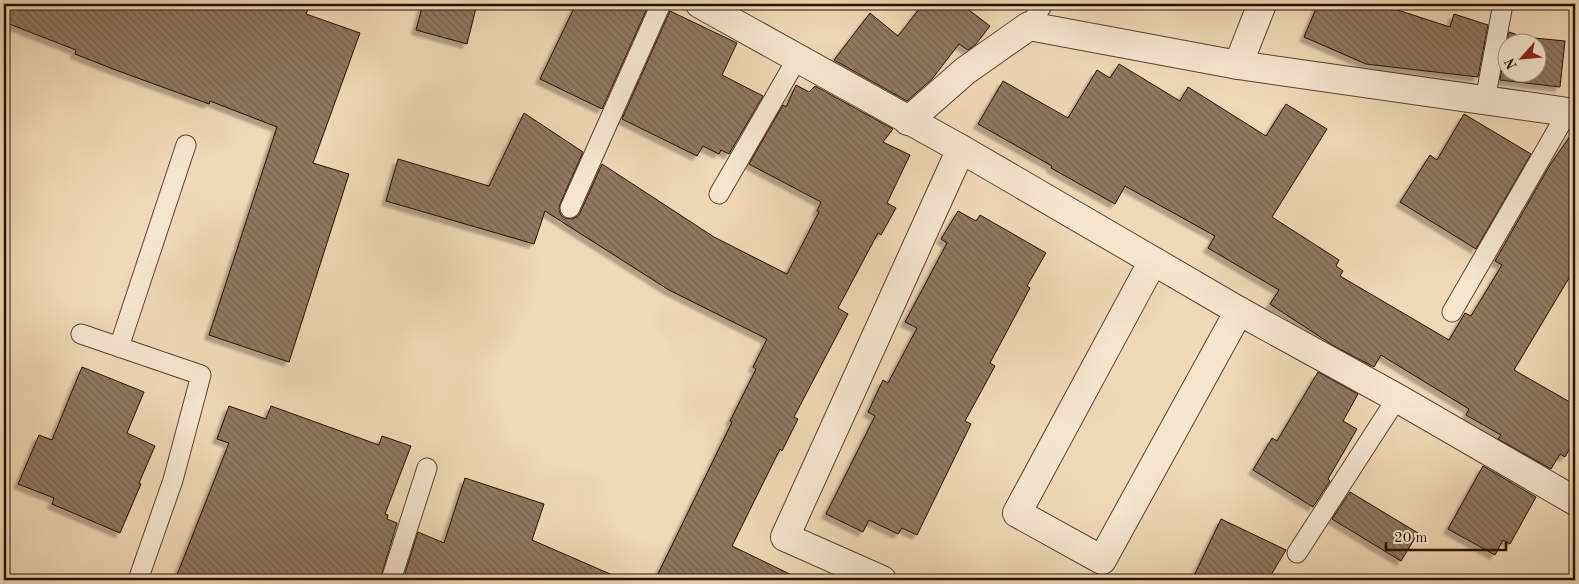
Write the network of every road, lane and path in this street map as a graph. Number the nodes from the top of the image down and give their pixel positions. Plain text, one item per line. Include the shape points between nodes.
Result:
1 (661, 4) edge
2 (700, 4) edge
3 (1262, 4) edge
4 (1502, 4) edge
5 (1036, 15) edge
6 (798, 57) junction
7 (1238, 65) junction
8 (1484, 100) junction
9 (1571, 113) edge
10 (908, 121) junction
11 (186, 145) dead end
12 (961, 149) junction
13 (719, 194) dead end
14 (570, 208) dead end
15 (1153, 261) junction
16 (1240, 311) junction
17 (1452, 312) dead end
18 (81, 334) dead end
19 (119, 347) junction
20 (1397, 398) junction
21 (427, 468) dead end
22 (1575, 501) edge
23 (1297, 553) dead end
24 (138, 580) edge
25 (391, 580) edge
26 (882, 580) edge

1 - 14 lane
2 - 6 street
3 - 7 street
4 - 8 lane
5 - 7 street
5 - 10 street
6 - 10 street
6 - 13 lane
7 - 8 street
8 - 9 street
9 - 17 lane
10 - 12 street
11 - 19 lane
12 - 15 street
12 - 26 street via 785,537
15 - 16 street
15 - 16 street via 1017,513 1102,560
16 - 20 street
18 - 19 lane
19 - 24 lane via 201,375 173,480
20 - 22 street
20 - 23 lane
21 - 25 lane

